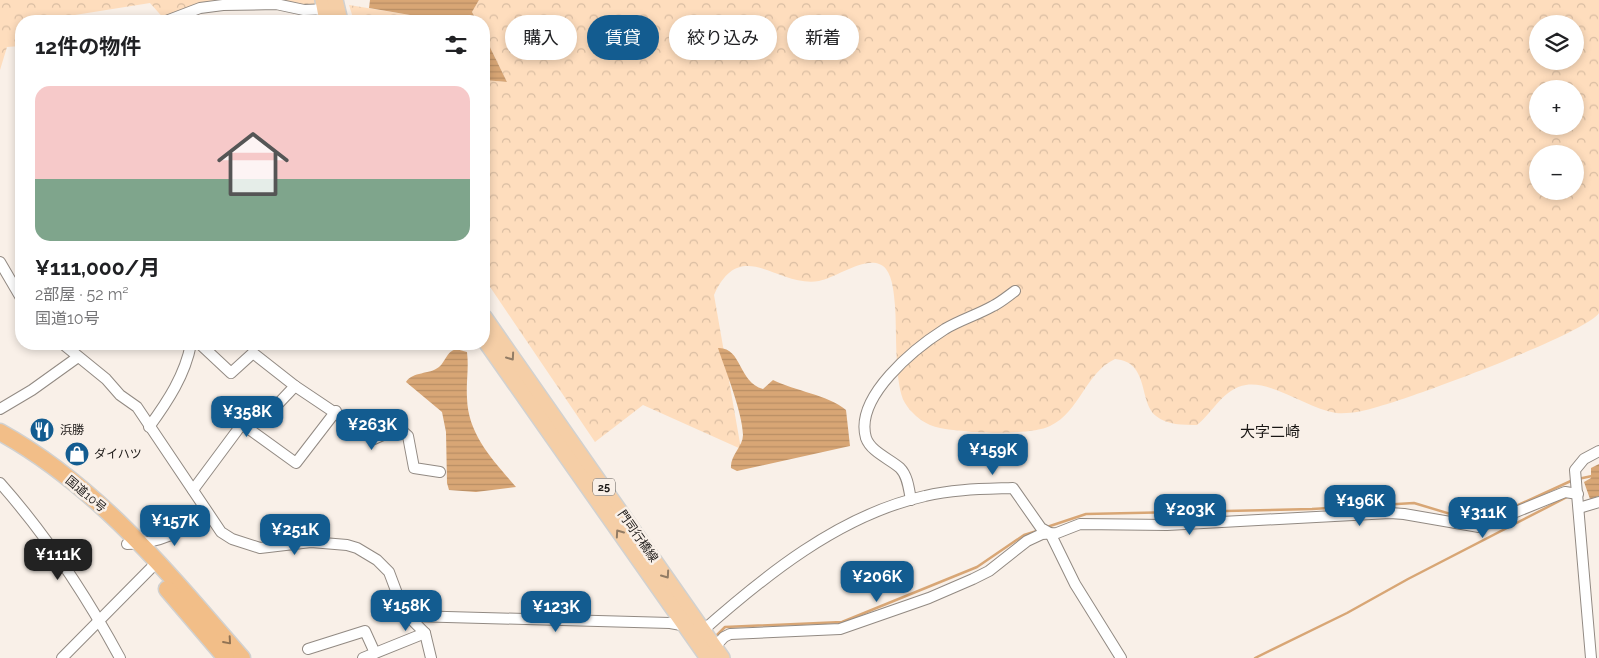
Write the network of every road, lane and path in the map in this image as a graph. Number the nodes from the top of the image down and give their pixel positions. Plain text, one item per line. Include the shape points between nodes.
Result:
1 (331, 10) edge
2 (181, 15) edge
3 (0, 262) edge
4 (15, 288) edge
5 (1015, 291) dead end
6 (490, 325) edge
7 (490, 348) edge
8 (70, 350) edge
9 (190, 350) edge
10 (206, 350) edge
11 (78, 357) junction
12 (295, 386) junction
13 (0, 409) edge
14 (336, 412) junction
15 (242, 424) junction
16 (149, 427) junction
17 (0, 432) edge
18 (0, 442) edge
19 (1599, 451) edge
20 (440, 472) dead end
21 (0, 483) edge
22 (193, 490) junction
23 (1578, 494) junction
24 (911, 500) junction
25 (1599, 502) edge
26 (1579, 508) junction
27 (206, 511) junction
28 (1050, 534) junction
29 (134, 544) junction
30 (154, 565) junction
31 (411, 616) junction
32 (99, 620) junction
33 (695, 631) junction
34 (424, 633) junction
35 (308, 649) dead end
36 (375, 653) junction
37 (713, 655) edge
38 (62, 658) edge
39 (120, 658) edge
40 (226, 658) edge
41 (242, 658) edge
42 (363, 658) edge
43 (431, 658) edge
44 (1121, 658) edge
45 (1591, 658) edge

1 - 2 street via 304,10 276,4 223,5
3 - 4 street
5 - 24 street via 930,339 888,377 870,404 865,428 867,440 904,474
6 -> 33 main road, 門司行橋線 / 25
33 -> 7 main road, 門司行橋線 / 25
8 - 11 street
9 - 16 street via 182,376
10 - 12 street via 231,373 253,354
11 - 13 street
11 - 16 street via 136,407
12 - 14 street
12 - 15 street via 277,405
14 - 15 street via 296,463
14 - 20 street via 374,439 395,428 403,430 408,436 414,468
15 - 22 street
16 - 22 street
17 - 29 highway, 国道10号 via 82,488
18 - 29 highway, 国道10号 via 28,458
19 - 23 street via 1584,459 1575,470
21 - 32 street via 37,529
22 - 27 street
23 - 26 street
23 - 28 street via 1566,492 1479,527 1390,513 1167,524 1080,524
24 - 28 street via 1013,488 1041,528
24 - 33 street via 871,514 820,542
25 - 26 street
26 - 45 street
27 - 29 street via 188,528
27 - 31 street via 221,532 260,548 311,542 357,548 389,572 401,604
28 - 37 street via 1026,541 973,579 859,624 840,629 730,634 724,637
28 - 44 street via 1075,584
29 - 30 highway, 国道10号
30 - 32 street
30 - 40 highway, 国道10号
30 -> 41 highway, 国道10号
31 - 33 street via 670,623
31 - 34 street
32 - 38 street
32 - 39 street
33 - 37 main road, 門司行橋線 / 25
34 - 36 street
34 - 43 street
35 - 36 street via 365,631
36 - 42 street

